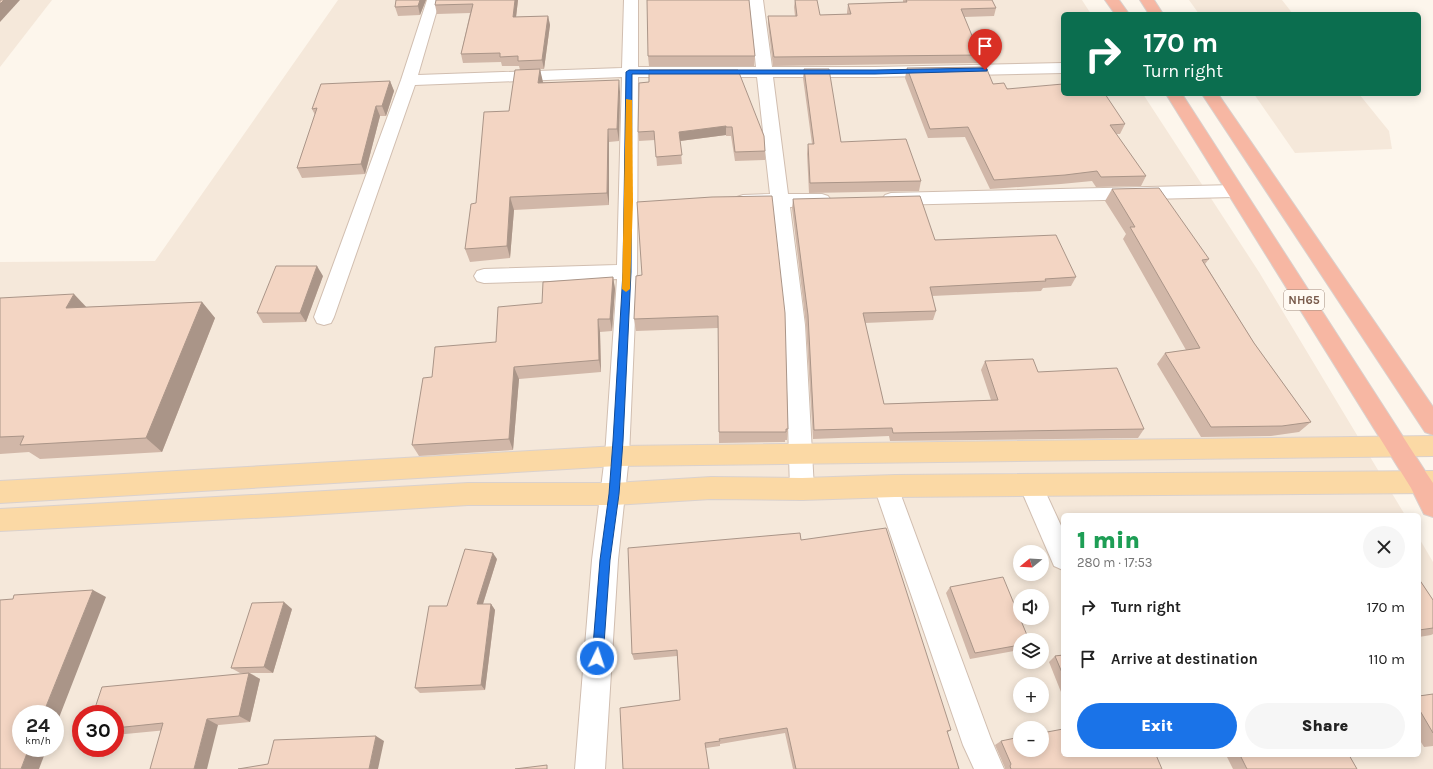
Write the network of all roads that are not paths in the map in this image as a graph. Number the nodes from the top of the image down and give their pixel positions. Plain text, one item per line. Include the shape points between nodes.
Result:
1 (631, 0) edge
2 (756, 0) edge
3 (1112, 0) edge
4 (1147, 0) edge
5 (432, 3) dead end
6 (1121, 12) edge
7 (1155, 12) edge
8 (1061, 68) edge
9 (629, 72) junction
10 (764, 72) junction
11 (409, 80) junction
12 (1175, 96) edge
13 (1211, 96) edge
14 (1235, 191) junction
15 (877, 199) edge
16 (837, 200) edge
17 (782, 201) junction
18 (728, 202) edge
19 (627, 272) junction
20 (484, 276) dead end
21 (324, 317) dead end
22 (1433, 425) edge
23 (1397, 446) junction
24 (1433, 446) edge
25 (800, 454) junction
26 (617, 456) junction
27 (1426, 481) edge
28 (1031, 485) junction
29 (886, 487) junction
30 (802, 489) junction
31 (0, 492) edge
32 (614, 494) junction
33 (1433, 506) edge
34 (0, 520) edge
35 (1061, 553) edge
36 (590, 769) edge
37 (989, 769) edge

1 - 9 street
2 - 10 street
3 - 6 highway
4 - 7 highway
5 - 11 street
8 - 10 street
9 - 10 street
9 - 11 street
9 - 19 street via 636,202
10 - 17 street
11 - 21 street
12 - 14 highway, NH65
13 - 22 highway, NH65
14 - 15 street
14 - 23 highway, NH65
16 - 17 street
17 - 18 street
17 - 25 street via 795,325
19 - 20 street
19 - 26 street
23 - 24 main road
23 - 25 main road
23 - 27 highway, NH65
25 - 26 main road
25 - 30 street
26 - 31 main road
26 - 32 street
27 - 28 main road
27 - 33 highway, NH65
28 - 29 main road
28 - 35 street
29 - 30 main road
29 - 37 street via 978,745
30 - 32 main road via 711,488
32 - 34 main road via 468,494
32 - 36 street via 605,560

